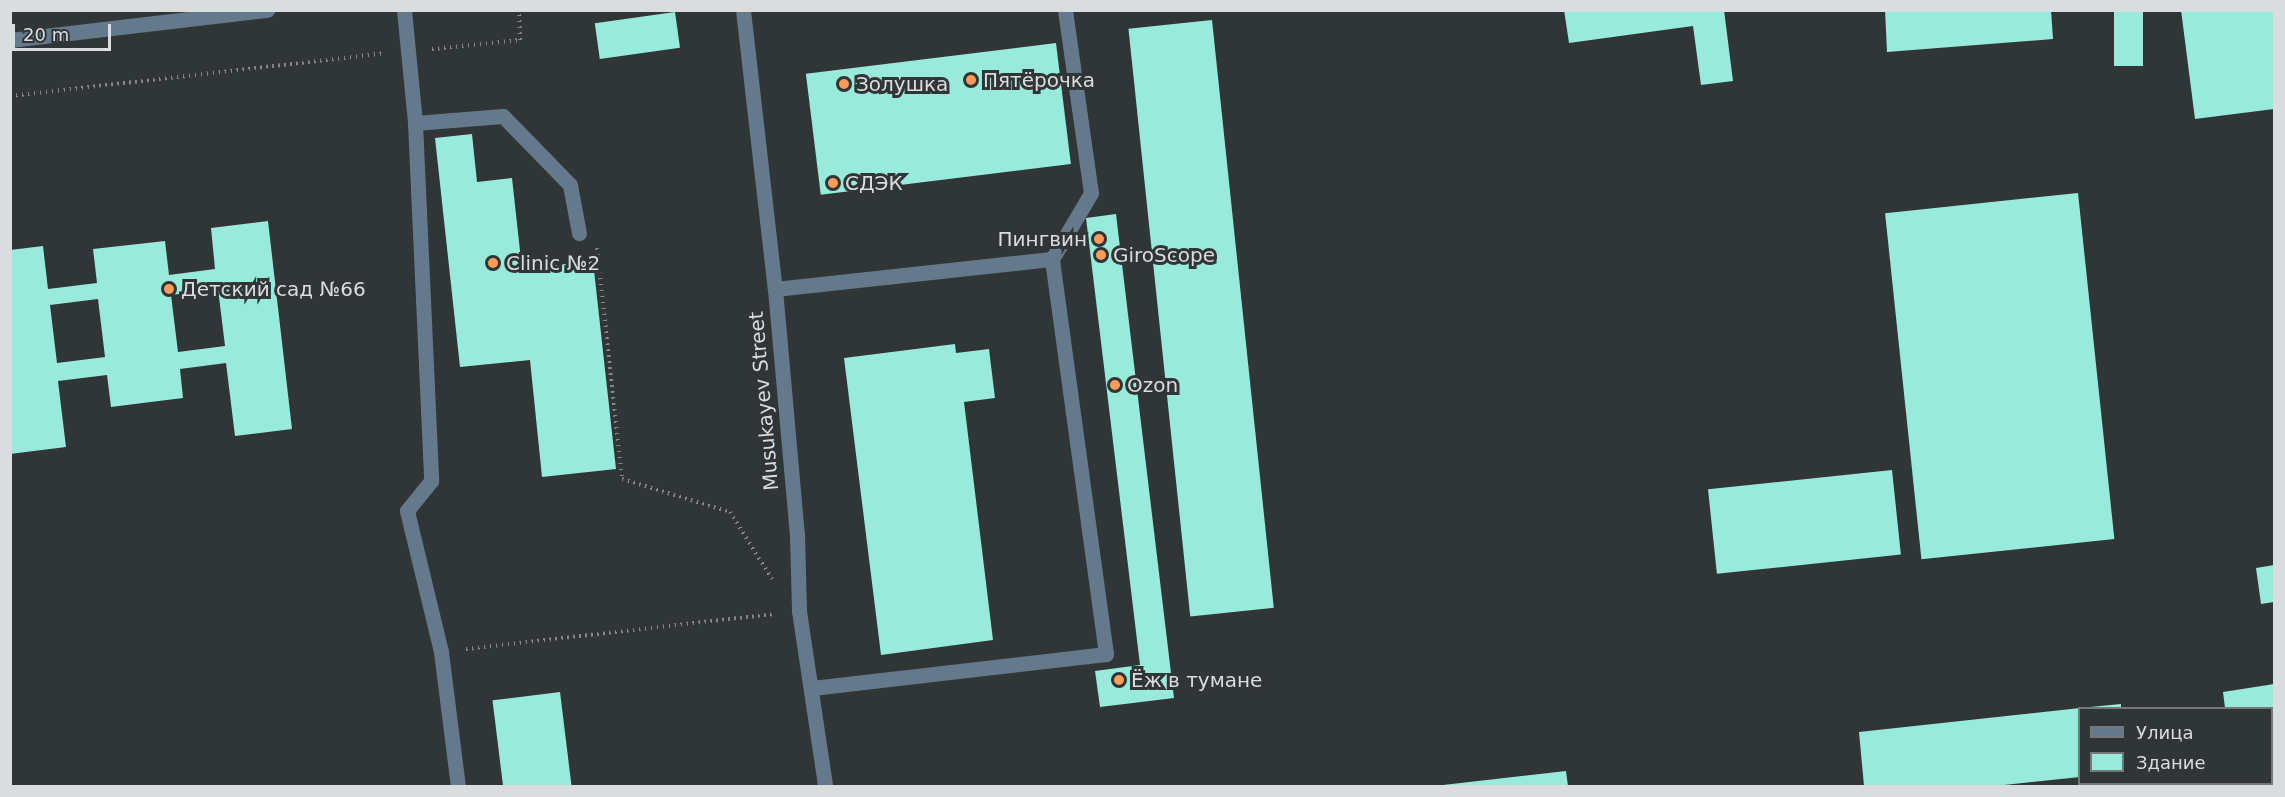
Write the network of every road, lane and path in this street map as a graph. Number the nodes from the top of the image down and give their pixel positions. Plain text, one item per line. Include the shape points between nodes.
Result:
1 (267, 10) edge
2 (404, 10) edge
3 (519, 10) edge
4 (742, 10) edge
5 (1065, 10) edge
6 (10, 40) edge
7 (408, 51) junction
8 (10, 96) edge
9 (415, 123) junction
10 (579, 233) joint
11 (1052, 259) junction
12 (775, 289) junction
13 (774, 582) dead end
14 (799, 611) junction
15 (441, 652) junction
16 (812, 688) junction
17 (458, 786) edge
18 (825, 786) edge

1 - 6 street
2 - 7 street
3 - 7 path via 520,40
4 - 12 street, Musukayev Street
5 - 11 street via 1091,193
7 - 8 path
7 - 9 street
9 - 10 street via 502,116 570,185
9 - 15 street via 431,481 407,511
10 - 13 path via 600,254 622,479 730,513
11 - 12 street
11 - 16 street via 1106,654
12 - 14 street, Musukayev Street via 797,534
14 - 15 path
14 - 16 street, Musukayev Street
15 - 17 street
16 - 18 street, Musukayev Street

